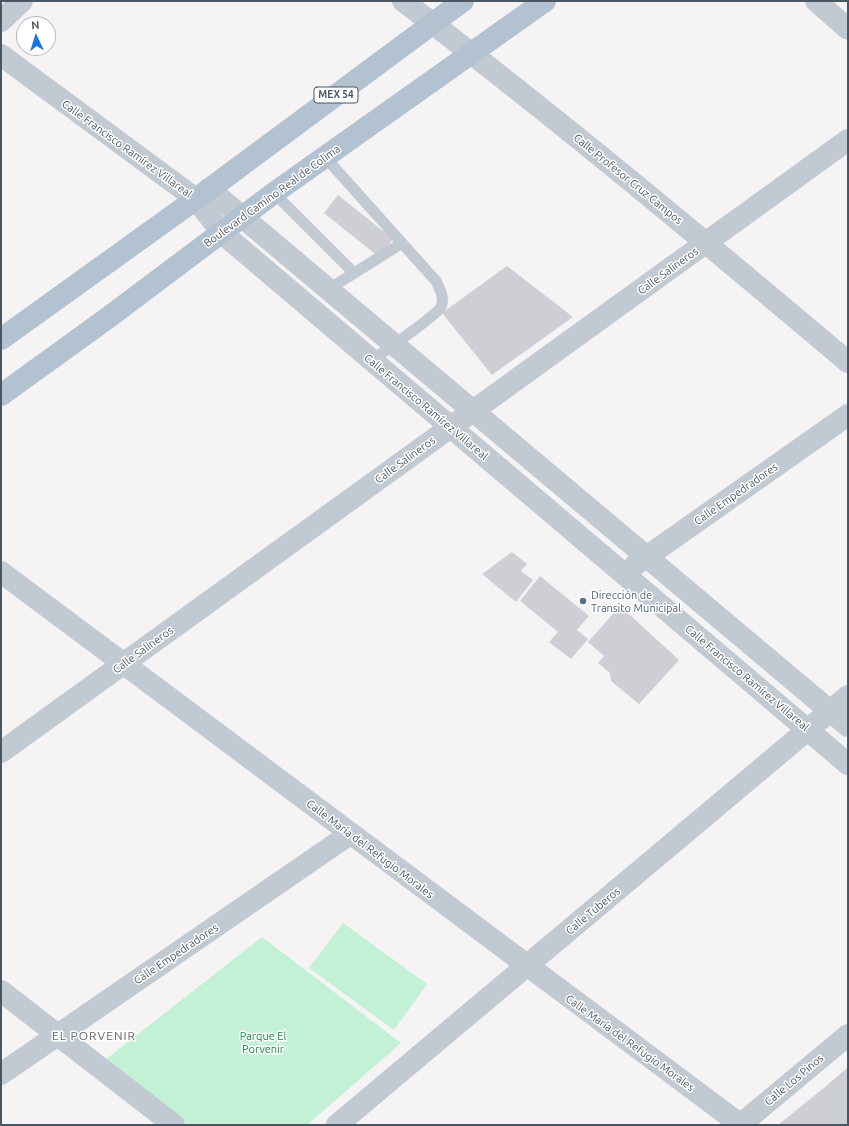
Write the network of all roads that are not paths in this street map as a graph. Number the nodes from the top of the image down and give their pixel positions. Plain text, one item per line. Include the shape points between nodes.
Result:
1 (22, 1) edge
2 (403, 1) edge
3 (463, 1) edge
4 (545, 1) edge
5 (816, 1) edge
6 (1, 21) edge
7 (433, 24) junction
8 (848, 28) edge
9 (471, 53) junction
10 (1, 55) edge
11 (848, 140) edge
12 (325, 157) junction
13 (274, 192) junction
14 (203, 194) junction
15 (244, 217) junction
16 (222, 233) junction
17 (707, 243) junction
18 (402, 244) junction
19 (354, 273) junction
20 (329, 289) junction
21 (1, 339) edge
22 (395, 344) junction
23 (372, 360) junction
24 (848, 362) edge
25 (1, 395) edge
26 (474, 411) junction
27 (848, 415) edge
28 (451, 427) junction
29 (647, 557) junction
30 (1, 572) edge
31 (623, 573) junction
32 (123, 664) junction
33 (848, 696) edge
34 (830, 711) junction
35 (848, 726) edge
36 (808, 730) junction
37 (1, 752) edge
38 (848, 764) edge
39 (350, 834) junction
40 (526, 966) junction
41 (1, 992) edge
42 (57, 1035) junction
43 (848, 1035) edge
44 (1, 1074) edge
45 (174, 1125) edge
46 (337, 1125) edge
47 (740, 1125) edge

1 - 6 street
2 - 7 street, Calle Profesor Cruz Campos
3 - 7 main road, MEX 54
4 - 9 main road, Boulevard Camino Real de Colima
5 - 8 street
7 - 9 street, Calle Profesor Cruz Campos
7 - 14 main road, MEX 54
9 - 12 main road, Boulevard Camino Real de Colima
9 - 17 street, Calle Profesor Cruz Campos
10 - 14 street, Calle Francisco Ramírez Villareal
11 - 17 street, Calle Salineros
12 - 13 main road, Boulevard Camino Real de Colima
12 - 18 lane
13 - 15 main road, Boulevard Camino Real de Colima
13 - 19 lane
14 - 15 street, Calle Francisco Ramírez Villareal
14 - 16 street, Calle Francisco Ramírez Villareal
14 - 21 main road, MEX 54
15 - 16 main road, Boulevard Camino Real de Colima
15 - 20 street, Calle Francisco Ramírez Villareal
16 - 23 street, Calle Francisco Ramírez Villareal
16 - 25 main road, Boulevard Camino Real de Colima
17 - 24 street, Calle Profesor Cruz Campos
17 - 26 street, Calle Salineros
18 - 19 lane
18 - 22 lane via 436,281 443,296 440,308
19 - 20 lane
20 - 22 street, Calle Francisco Ramírez Villareal
22 - 23 lane
22 - 26 street, Calle Francisco Ramírez Villareal
23 - 28 street, Calle Francisco Ramírez Villareal
26 - 28 street, Calle Salineros
26 - 29 street, Calle Francisco Ramírez Villareal
27 - 29 street, Calle Empedradores
28 - 31 street, Calle Francisco Ramírez Villareal
28 - 32 street, Calle Salineros
29 - 31 street, Calle Empedradores
29 - 34 street, Calle Francisco Ramírez Villareal
30 - 32 street, Calle María del Refugio Morales
31 - 36 street, Calle Francisco Ramírez Villareal
32 - 37 street, Calle Salineros
32 - 39 street, Calle María del Refugio Morales
33 - 34 street, Calle Tuberos
34 - 35 street, Calle Francisco Ramírez Villareal
34 - 36 street, Calle Tuberos
36 - 38 street, Calle Francisco Ramírez Villareal
36 - 40 street, Calle Tuberos
39 - 40 street, Calle María del Refugio Morales
39 - 42 street, Calle Empedradores
40 - 46 street, Calle Tuberos
40 - 47 street, Calle María del Refugio Morales
41 - 42 street
42 - 44 street, Calle Empedradores
42 - 45 street
43 - 47 street, Calle Los Pinos

